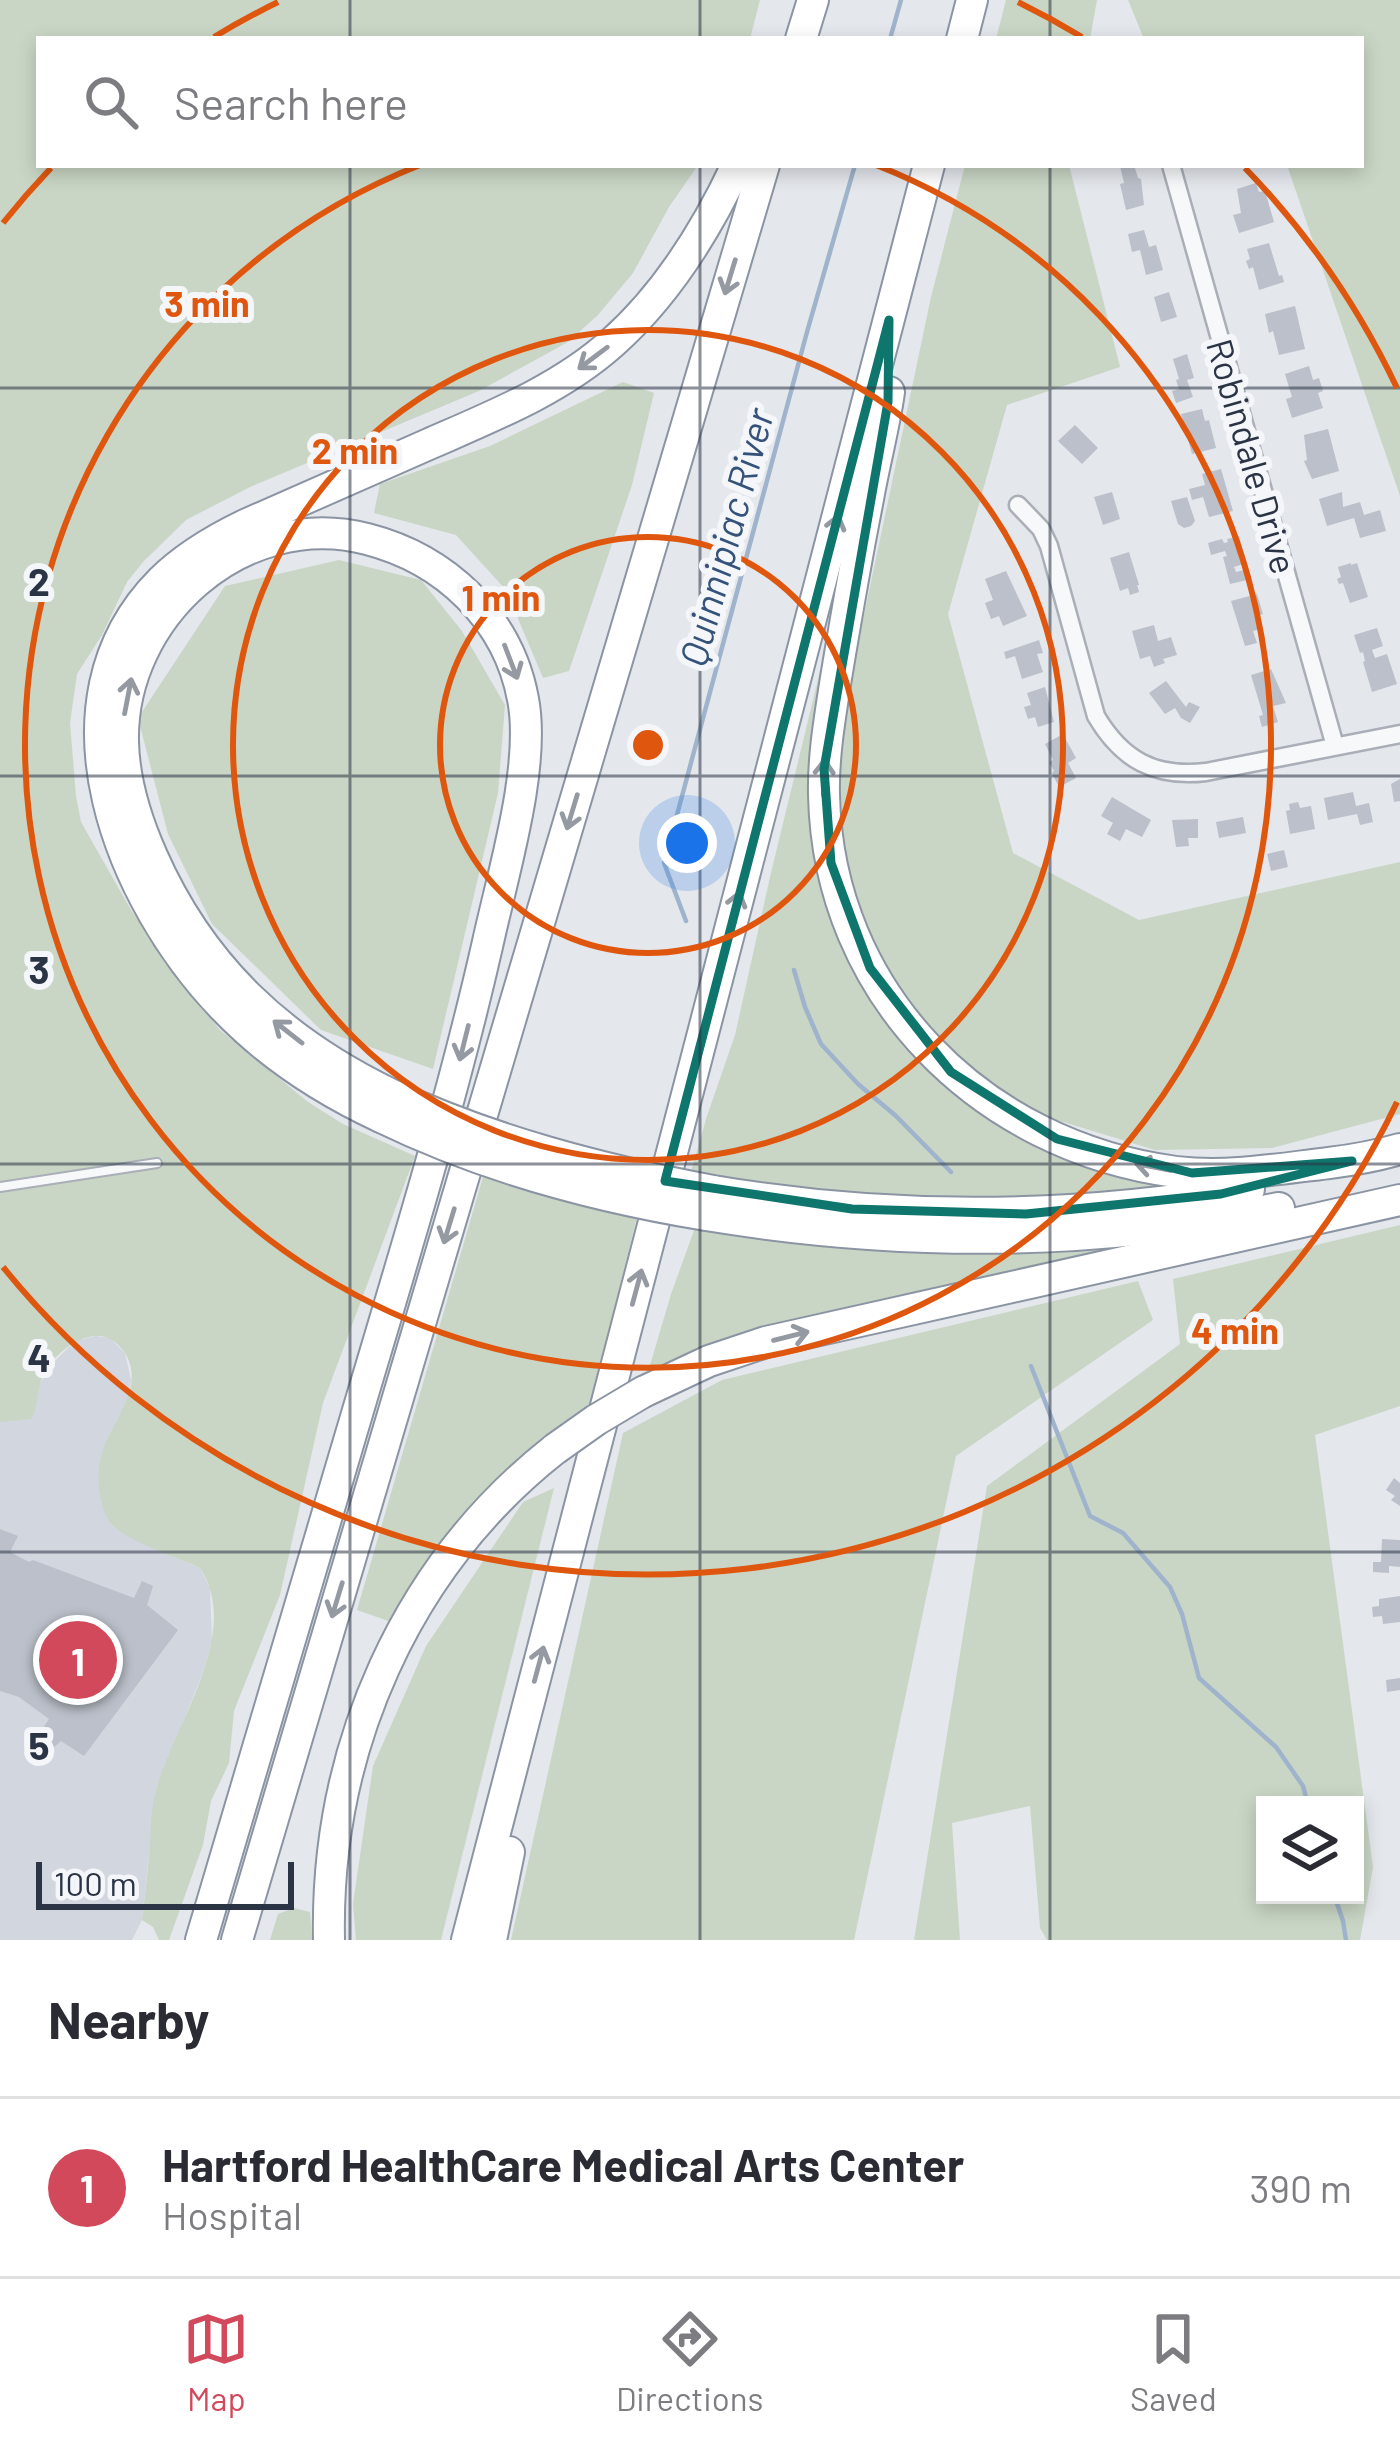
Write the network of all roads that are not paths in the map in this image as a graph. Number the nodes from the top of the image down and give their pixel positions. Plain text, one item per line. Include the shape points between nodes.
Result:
1 (813, 0) edge
2 (972, 0) edge
3 (802, 36) edge
4 (963, 36) edge
5 (735, 168) edge
6 (763, 168) edge
7 (928, 168) edge
8 (1172, 168) edge
9 (889, 320) junction
10 (1018, 505) dead end
11 (1400, 734) edge
12 (1335, 746) junction
13 (384, 1105) junction
14 (1400, 1149) edge
15 (1352, 1161) junction
16 (157, 1163) dead end
17 (1400, 1182) edge
18 (0, 1187) edge
19 (1400, 1200) edge
20 (710, 1203) junction
21 (518, 1742) junction
22 (201, 1940) edge
23 (237, 1940) edge
24 (329, 1940) edge
25 (467, 1940) edge
26 (491, 1940) edge

1 - 3 highway
2 - 4 highway
5 -> 13 highway via 651,302 589,362 520,404 211,543 147,596 113,657 100,716 102,775 119,840 162,928 257,1039 332,1091
6 -> 23 highway
7 - 9 highway
8 - 12 street, Robindale Drive
15 -> 9 highway via 1192,1173 1057,1139 1003,1112 951,1072 870,968 831,862 824,770 887,402
21 -> 9 highway
10 - 12 street via 1049,545 1096,716 1123,750 1183,775
11 - 12 street
13 - 20 highway, bridge via 459,1150 535,1175 618,1197
13 -> 22 highway via 256,1006 212,958 157,868 127,778 127,698 155,627 213,568 293,537 389,545 462,590 508,650 526,747 441,1129
14 - 15 highway
15 - 20 highway via 1221,1194 1041,1213
16 - 18 lane
17 - 20 highway via 1225,1218 1058,1237 806,1229
24 -> 19 highway, bridge via 342,1789 382,1669 417,1603 496,1503 596,1420 709,1360 787,1336
21 - 25 highway
21 - 26 highway via 514,1818

